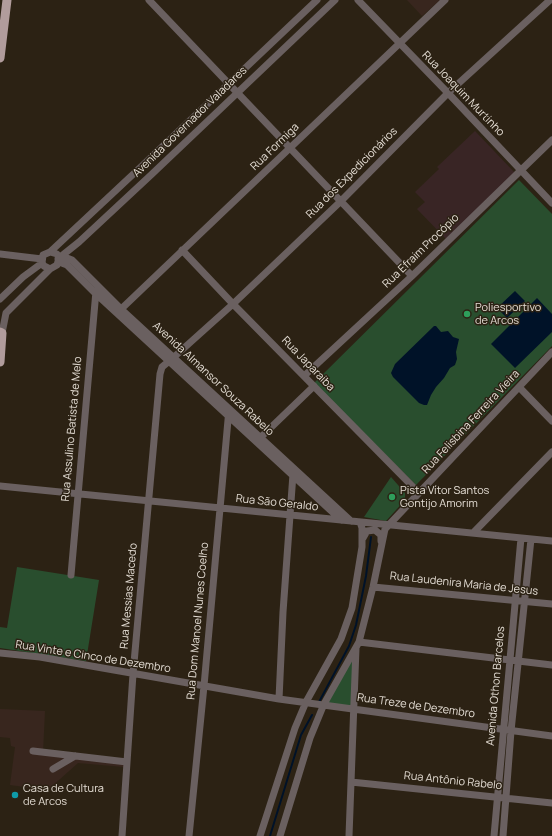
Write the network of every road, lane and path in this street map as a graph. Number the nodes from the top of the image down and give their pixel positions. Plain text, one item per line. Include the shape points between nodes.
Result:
1 (7, 0) edge
2 (149, 0) edge
3 (317, 0) edge
4 (335, 0) edge
5 (358, 0) edge
6 (445, 0) edge
7 (550, 0) edge
8 (400, 43) junction
9 (0, 58) edge
10 (229, 84) junction
11 (238, 93) junction
12 (448, 93) junction
13 (552, 140) edge
14 (290, 148) junction
15 (143, 165) junction
16 (521, 171) junction
17 (152, 174) junction
18 (341, 200) junction
19 (552, 204) edge
20 (182, 250) junction
21 (50, 252) junction
22 (0, 254) edge
23 (59, 260) junction
24 (42, 261) junction
25 (50, 269) junction
26 (412, 276) junction
27 (97, 284) junction
28 (96, 294) junction
29 (0, 299) edge
30 (233, 304) junction
31 (119, 311) junction
32 (1, 332) edge
33 (552, 352) edge
34 (172, 359) junction
35 (0, 362) edge
36 (304, 376) junction
37 (314, 386) junction
38 (519, 387) junction
39 (229, 412) junction
40 (552, 421) edge
41 (260, 438) junction
42 (552, 452) edge
43 (293, 468) junction
44 (293, 476) junction
45 (0, 486) edge
46 (419, 493) junction
47 (77, 494) junction
48 (148, 501) junction
49 (220, 508) junction
50 (291, 515) junction
51 (341, 520) junction
52 (351, 521) junction
53 (360, 522) junction
54 (389, 525) junction
55 (473, 533) junction
56 (521, 538) junction
57 (531, 539) junction
58 (363, 541) junction
59 (552, 541) edge
60 (381, 545) junction
61 (71, 575) dead end
62 (373, 586) junction
63 (515, 600) junction
64 (524, 601) junction
65 (552, 604) edge
66 (357, 644) junction
67 (0, 653) edge
68 (510, 660) junction
69 (519, 661) junction
70 (552, 665) edge
71 (133, 674) junction
72 (204, 686) junction
73 (279, 699) junction
74 (306, 702) junction
75 (324, 704) junction
76 (354, 709) junction
77 (503, 730) junction
78 (511, 731) junction
79 (552, 736) edge
80 (33, 751) dead end
81 (75, 756) junction
82 (127, 762) junction
83 (53, 769) dead end
84 (351, 782) junction
85 (497, 797) junction
86 (506, 798) junction
87 (552, 803) edge
88 (122, 836) edge
89 (188, 836) edge
90 (260, 836) edge
91 (280, 836) edge
92 (349, 836) edge
93 (494, 836) edge
94 (503, 836) edge

1 - 9 main road
2 - 10 street
3 - 10 street, Avenida Governador Valadares
4 - 11 street, Avenida Governador Valadares
5 - 8 street, Rua Joaquim Murtinho
6 - 8 street, Rua Formiga
7 - 12 street, Rua dos Expedicionários
8 - 12 street, Rua Joaquim Murtinho
8 - 14 street, Rua Formiga
10 - 11 street
10 - 15 street, Avenida Governador Valadares
11 - 14 street
11 - 17 street, Avenida Governador Valadares
12 - 16 street, Rua Joaquim Murtinho
12 - 18 street, Rua dos Expedicionários
13 - 16 street, Rua Efraim Procópio
14 - 18 street
14 - 20 street, Rua Formiga
15 - 17 street
15 - 21 street, Avenida Governador Valadares
16 - 19 street, Rua Joaquim Murtinho
16 - 26 street, Rua Efraim Procópio
17 - 23 street, Avenida Governador Valadares
18 - 26 street
18 - 30 street, Rua dos Expedicionários
20 - 30 street, Rua Japaraiba
20 - 31 street, Rua Formiga
21 - 23 street via 57,254
21 - 24 street via 46,253
22 - 24 street
23 - 25 street via 54,268
23 - 27 street, Avenida Almansor Souza Rabelo via 72,260
23 - 28 street, Avenida Almansor Souza Rabelo
24 - 25 street via 44,266
24 - 29 street
25 - 32 street via 6,312
26 - 36 street, Rua Efraim Procópio
27 - 28 street, Rua Assulino Batista de Melo
27 - 31 street, Avenida Almansor Souza Rabelo
28 - 31 street, Avenida Almansor Souza Rabelo
28 - 47 street, Rua Assulino Batista de Melo
30 - 34 street, Rua dos Expedicionários
30 - 36 street, Rua Japaraiba
31 - 34 street, Avenida Almansor Souza Rabelo
32 - 35 main road
33 - 38 street, Rua Felisbina Ferreira Vieira
34 - 39 street, Avenida Almansor Souza Rabelo
34 - 48 street, Rua Messias Macedo via 162,367 160,374
36 - 37 street, Rua Japaraiba
37 - 41 street
37 - 46 street, Rua Japaraiba
38 - 40 street
38 - 46 street, Rua Felisbina Ferreira Vieira
39 - 41 street, Avenida Almansor Souza Rabelo
39 - 44 street, Avenida Almansor Souza Rabelo
39 - 49 street, Rua Dom Manoel Nunes Coelho
41 - 43 street, Avenida Almansor Souza Rabelo
42 - 55 street
43 - 44 street
43 - 52 street, Avenida Almansor Souza Rabelo
44 - 50 street
44 - 51 street, Avenida Almansor Souza Rabelo
45 - 47 street, Rua São Geraldo
46 - 54 street, Rua Felisbina Ferreira Vieira
47 - 48 street, Rua São Geraldo
47 - 61 street, Rua Assulino Batista de Melo
48 - 49 street, Rua São Geraldo
48 - 71 street, Rua Messias Macedo
49 - 50 street, Rua São Geraldo
49 - 72 street, Rua Dom Manoel Nunes Coelho
50 - 51 street, Rua São Geraldo
50 - 73 street
51 - 52 street, Rua São Geraldo
52 - 53 street, Rua São Geraldo
53 - 54 street, Rua São Geraldo
53 - 58 street
54 - 55 street, Rua São Geraldo
54 - 60 street, Rua Felisbina Ferreira Vieira via 383,532
55 - 56 street, Rua São Geraldo
56 - 57 street, Rua São Geraldo
56 - 63 street, Avenida Othon Barcelos
57 - 59 street, Rua São Geraldo
57 - 64 street, Avenida Othon Barcelos
58 - 60 street via 364,534 375,530 381,535
58 - 74 street via 352,608 341,639
60 - 62 street, Rua Felisbina Ferreira Vieira
62 - 63 street, Rua Laudenira Maria de Jesus
62 - 66 street, Rua Felisbina Ferreira Vieira
63 - 64 street, Rua Laudenira Maria de Jesus
63 - 68 street, Avenida Othon Barcelos
64 - 65 street, Rua Laudenira Maria de Jesus
64 - 69 street, Avenida Othon Barcelos
66 - 68 street
66 - 75 street
66 - 76 street
67 - 71 street, Rua Vinte e Cinco de Dezembro
68 - 69 street
68 - 77 street, Avenida Othon Barcelos
69 - 70 street
69 - 78 street, Avenida Othon Barcelos
71 - 72 street, Rua Vinte e Cinco de Dezembro
71 - 82 street, Rua Messias Macedo
72 - 73 street, Rua Vinte e Cinco de Dezembro
72 - 89 street, Rua Dom Manoel Nunes Coelho
73 - 74 street, Rua Vinte e Cinco de Dezembro
74 - 75 street, Rua Vinte e Cinco de Dezembro
74 - 90 street
75 - 76 street, Rua Treze de Dezembro
75 - 91 street via 310,738
76 - 77 street, Rua Treze de Dezembro
76 - 84 street
77 - 78 street, Rua Treze de Dezembro
77 - 85 street, Avenida Othon Barcelos
78 - 79 street, Rua Treze de Dezembro
78 - 86 street, Avenida Othon Barcelos
80 - 81 street
81 - 82 street
81 - 83 street
82 - 88 street, Rua Messias Macedo
84 - 85 street, Rua Antônio Rabelo
84 - 92 street
85 - 86 street, Rua Antônio Rabelo
85 - 93 street, Avenida Othon Barcelos
86 - 87 street, Rua Antônio Rabelo
86 - 94 street, Avenida Othon Barcelos

